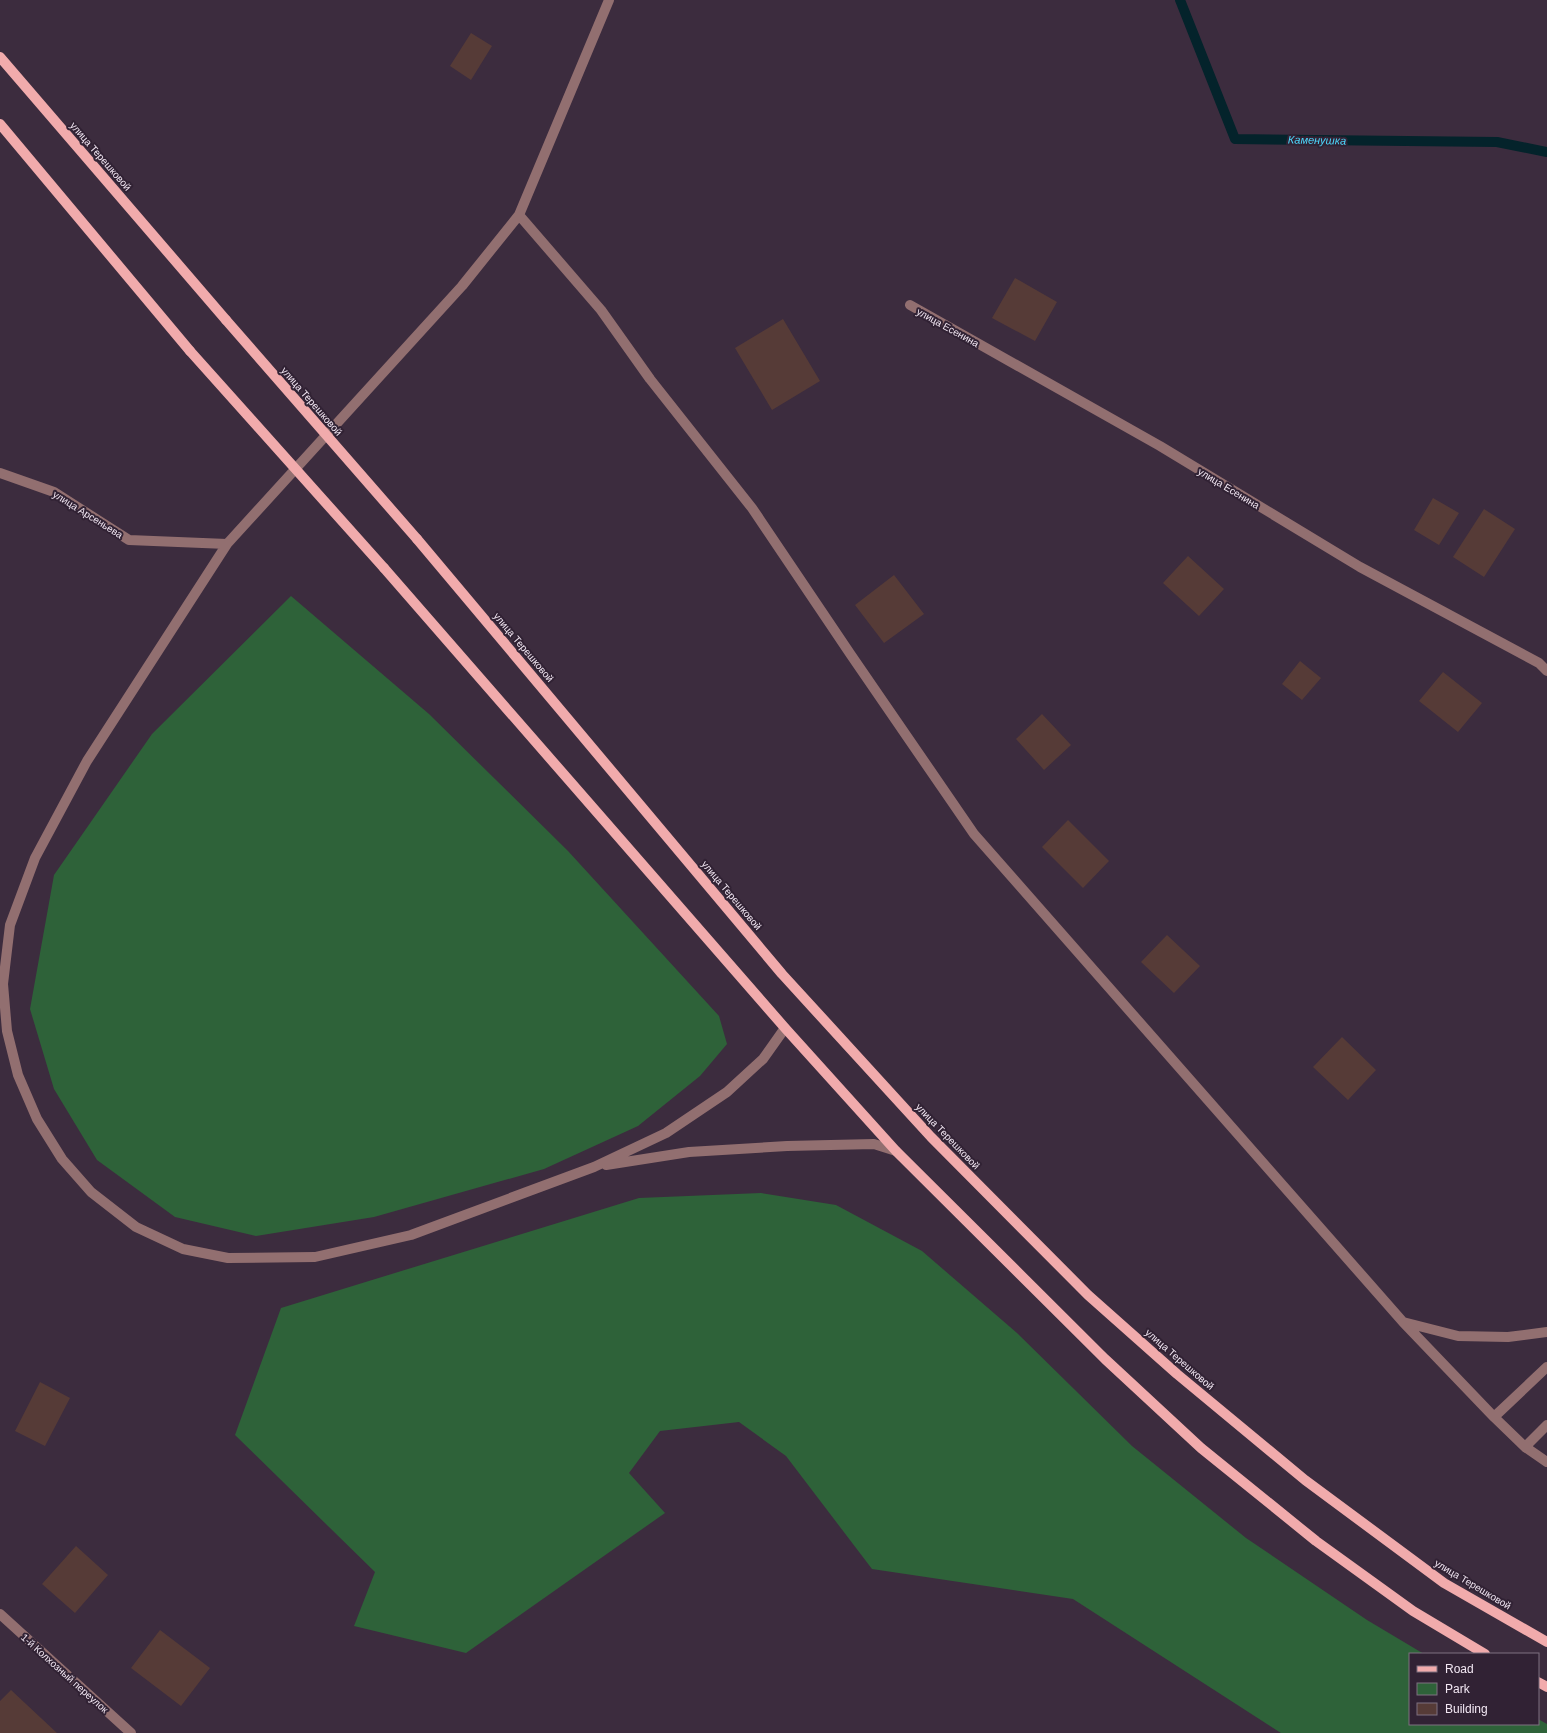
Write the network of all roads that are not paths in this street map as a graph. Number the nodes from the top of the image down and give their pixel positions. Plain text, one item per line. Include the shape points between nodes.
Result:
1 (609, 0) edge
2 (0, 57) edge
3 (0, 124) edge
4 (519, 214) junction
5 (910, 305) dead end
6 (0, 473) edge
7 (227, 544) junction
8 (1547, 671) edge
9 (784, 1028) junction
10 (4, 1033) edge
11 (896, 1151) junction
12 (594, 1167) junction
13 (1403, 1322) junction
14 (1547, 1332) edge
15 (1547, 1368) edge
16 (1494, 1417) junction
17 (1547, 1425) edge
18 (1526, 1447) junction
19 (1547, 1462) edge
20 (0, 1614) edge
21 (1547, 1642) edge
22 (1483, 1653) edge
23 (131, 1733) edge

1 - 4 street
2 - 21 main road, улица Терешковой, bridge via 417,539 782,974 931,1137 1088,1295 1305,1480 1444,1583
3 - 9 main road, bridge via 190,351 384,568
4 - 7 street via 462,286
4 - 13 street via 601,310 650,379 752,508 974,834
5 - 8 street, улица Есенина via 1160,446 1360,567 1539,663
6 - 7 street, улица Арсеньева via 54,492 129,540
7 - 10 street via 88,761 35,858 10,925 3,984
9 - 11 main road
9 - 12 street via 763,1059 727,1092 666,1133
10 - 12 street via 37,1119 62,1159 91,1192 136,1227 183,1249 228,1258 315,1257 410,1235
11 - 12 street via 874,1144 787,1146 689,1152
11 - 22 main road via 1105,1359 1200,1448 1316,1541 1412,1611
13 - 14 street via 1458,1336 1508,1336
13 - 16 street
15 - 16 street
16 - 18 street
17 - 18 street
18 - 19 street
20 - 23 street, 1-й Колхозный переулок

